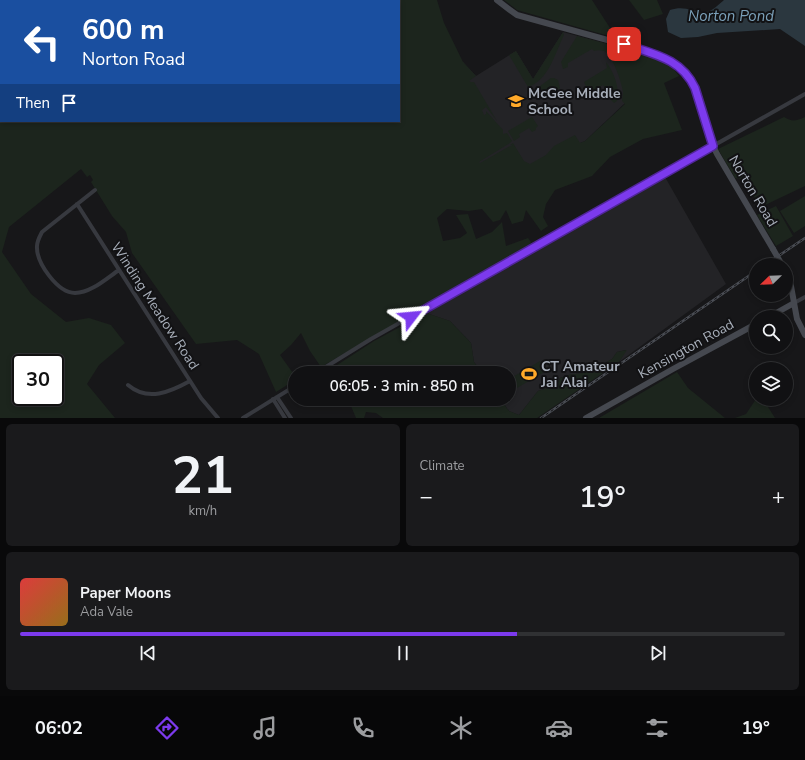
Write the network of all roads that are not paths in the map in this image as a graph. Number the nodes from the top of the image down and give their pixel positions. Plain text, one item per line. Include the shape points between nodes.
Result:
1 (497, 0) edge
2 (805, 94) edge
3 (713, 146) junction
4 (95, 190) dead end
5 (77, 204) junction
6 (778, 258) edge
7 (119, 270) junction
8 (805, 296) edge
9 (793, 297) edge
10 (794, 303) junction
11 (782, 310) edge
12 (749, 328) edge
13 (805, 335) edge
14 (327, 366) edge
15 (190, 381) junction
16 (128, 385) dead end
17 (288, 390) edge
18 (275, 398) junction
19 (218, 418) edge
20 (243, 418) edge
21 (285, 418) edge
22 (290, 418) edge
23 (586, 418) edge

1 - 3 main road, Norton Road via 518,15 622,44 678,65 695,88
2 - 3 street
3 - 6 main road, Norton Road, bridge
3 - 14 street
4 - 5 street
5 - 7 street, Winding Meadow Road
5 - 7 street via 48,226 38,239 38,254 49,275 61,289 75,293 90,289
7 - 15 street, Winding Meadow Road
8 - 10 street
9 - 10 main road
10 - 11 main road
10 - 13 main road via 797,319
12 - 23 main road, Kensington Road
15 - 16 street via 165,393 155,394 142,394
15 - 19 street, Winding Meadow Road
17 - 18 street
18 - 20 street
18 - 21 street
18 - 22 street

